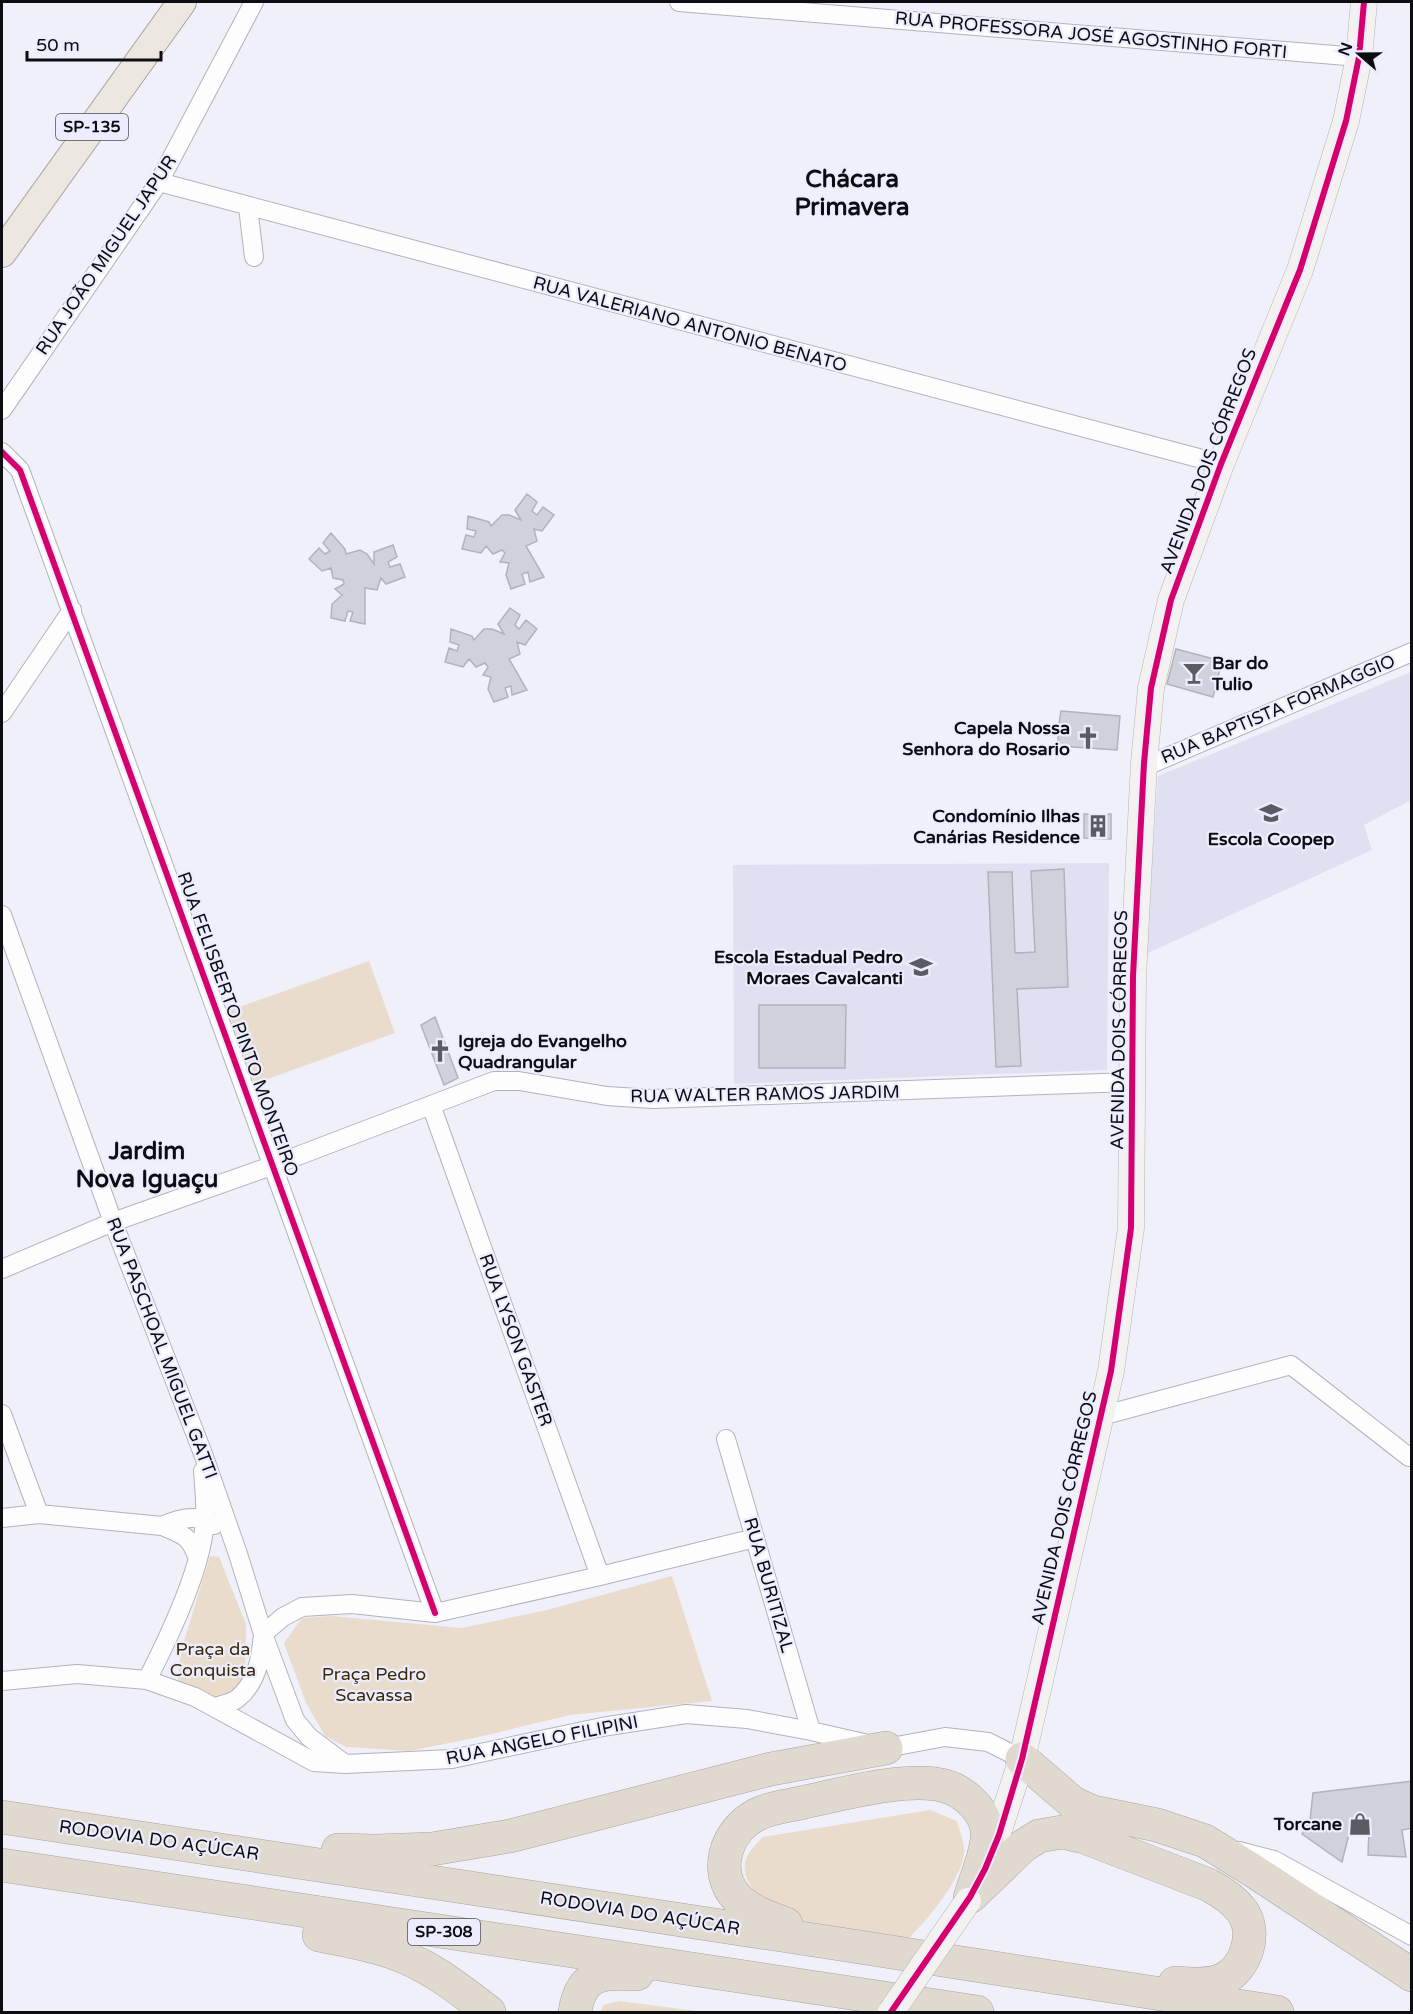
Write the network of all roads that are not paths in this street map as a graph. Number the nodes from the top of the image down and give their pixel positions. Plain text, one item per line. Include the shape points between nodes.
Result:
1 (182, 2) edge
2 (254, 2) edge
3 (680, 2) edge
4 (1364, 2) edge
5 (1359, 57) junction
6 (159, 182) junction
7 (248, 207) junction
8 (2, 253) edge
9 (254, 257) dead end
10 (2, 410) edge
11 (2, 452) edge
12 (1221, 464) junction
13 (72, 610) junction
14 (1412, 652) edge
15 (2, 712) edge
16 (1144, 767) junction
17 (2, 915) edge
18 (1132, 1082) junction
19 (431, 1105) junction
20 (274, 1165) junction
21 (113, 1222) junction
22 (2, 1269) edge
23 (2, 1414) edge
24 (1101, 1416) junction
25 (726, 1439) dead end
26 (202, 1451) junction
27 (1409, 1457) dead end
28 (39, 1514) junction
29 (2, 1518) edge
30 (206, 1519) junction
31 (162, 1526) junction
32 (755, 1538) junction
33 (238, 1554) junction
34 (198, 1559) junction
35 (600, 1576) junction
36 (435, 1612) junction
37 (263, 1634) junction
38 (147, 1680) junction
39 (2, 1681) edge
40 (214, 1707) junction
41 (811, 1731) junction
42 (886, 1748) junction
43 (1022, 1759) junction
44 (345, 1764) junction
45 (2, 1817) edge
46 (1205, 1841) junction
47 (184, 1844) junction
48 (2, 1865) edge
49 (114, 1883) junction
50 (969, 1899) junction
51 (1412, 1936) edge
52 (840, 1944) junction
53 (1412, 1975) edge
54 (1056, 1979) junction
55 (774, 1981) junction
56 (972, 2012) edge
57 (489, 2013) edge
58 (575, 2013) edge
59 (891, 2013) edge
60 (1277, 2013) edge

1 - 8 main road, SP-135
2 - 6 street, RUA JOÃO MIGUEL JAPUR
3 - 5 street, RUA PROFESSORA JOSÉ AGOSTINHO FORTI
4 - 5 street, AVENIDA DOIS CÓRREGOS
5 - 12 street, AVENIDA DOIS CÓRREGOS via 1346,121 1300,270
6 - 7 street, RUA VALERIANO ANTONIO BENATO
6 - 10 street, RUA JOÃO MIGUEL JAPUR
7 - 9 street
7 - 12 street, RUA VALERIANO ANTONIO BENATO
11 - 13 street, RUA FELISBERTO PINTO MONTEIRO via 20,470
12 - 16 street, AVENIDA DOIS CÓRREGOS via 1171,600 1151,688
13 - 15 street
13 - 20 street, RUA FELISBERTO PINTO MONTEIRO
14 - 16 street, RUA BAPTISTA FORMAGGIO
16 - 18 street, AVENIDA DOIS CÓRREGOS via 1133,976
17 - 21 street, RUA PASCHOAL MIGUEL GATTI
18 - 19 street, RUA WALTER RAMOS JARDIM via 653,1099 494,1081
18 - 24 street, AVENIDA DOIS CÓRREGOS via 1131,1228
19 - 20 street, RUA WALTER RAMOS JARDIM
19 - 35 street, RUA LYSON GASTER
20 - 21 street, RUA WALTER RAMOS JARDIM
20 - 36 street, RUA FELISBERTO PINTO MONTEIRO
21 - 22 street, RUA WALTER RAMOS JARDIM
21 - 26 street, RUA PASCHOAL MIGUEL GATTI
23 - 28 street
24 - 27 street via 1291,1365
24 - 43 street, AVENIDA DOIS CÓRREGOS
25 - 32 street, RUA BURITIZAL
26 - 30 street
26 - 33 street, RUA PASCHOAL MIGUEL GATTI
28 - 29 street
28 - 31 street
30 - 31 street via 176,1519
30 - 33 street via 222,1531
30 - 34 street
31 - 34 street via 193,1544
32 - 35 street
32 - 41 street, RUA BURITIZAL
33 - 37 street, RUA PASCHOAL MIGUEL GATTI
34 - 38 street
35 - 36 street
36 - 37 street via 352,1604 302,1607
37 - 40 street via 261,1659 248,1686 236,1700
37 - 44 street, RUA PASCHOAL MIGUEL GATTI via 295,1720 309,1737
38 - 39 street, RUA ANGELO FILIPINI via 77,1674
38 - 40 street, RUA ANGELO FILIPINI
40 - 44 street, RUA ANGELO FILIPINI via 314,1762
41 - 42 street, RUA ANGELO FILIPINI
41 - 44 street, RUA ANGELO FILIPINI via 747,1719 686,1714 452,1759
42 - 43 street, RUA ANGELO FILIPINI via 945,1737 988,1742
42 - 47 highway via 771,1769 510,1836 432,1849 375,1851
43 - 46 highway via 1073,1803 1093,1812 1157,1825
43 - 50 street, AVENIDA DOIS CÓRREGOS via 999,1834
45 - 47 highway, RODOVIA DO AÇÚCAR
46 - 51 street via 1274,1860
46 - 53 highway
47 - 52 highway, RODOVIA DO AÇÚCAR
48 - 49 highway, SP-308
49 - 55 highway, SP-308
49 - 57 highway via 393,1952 424,1966
50 - 52 highway via 988,1837 986,1823 970,1801 946,1786 930,1783 855,1792 766,1810 746,1822 730,1839 724,1862 738,1899 772,1919
50 - 54 highway via 1023,1846 1038,1836 1062,1833 1084,1837 1209,1886 1236,1904 1248,1924 1247,1950 1241,1964 1221,1981 1190,1984
50 - 59 street, AVENIDA DOIS CÓRREGOS, bridge
52 - 54 highway, RODOVIA DO AÇÚCAR
54 - 60 highway, RODOVIA DO AÇÚCAR
55 - 56 highway, SP-308
55 - 58 highway via 609,1972 600,1974 582,1989

